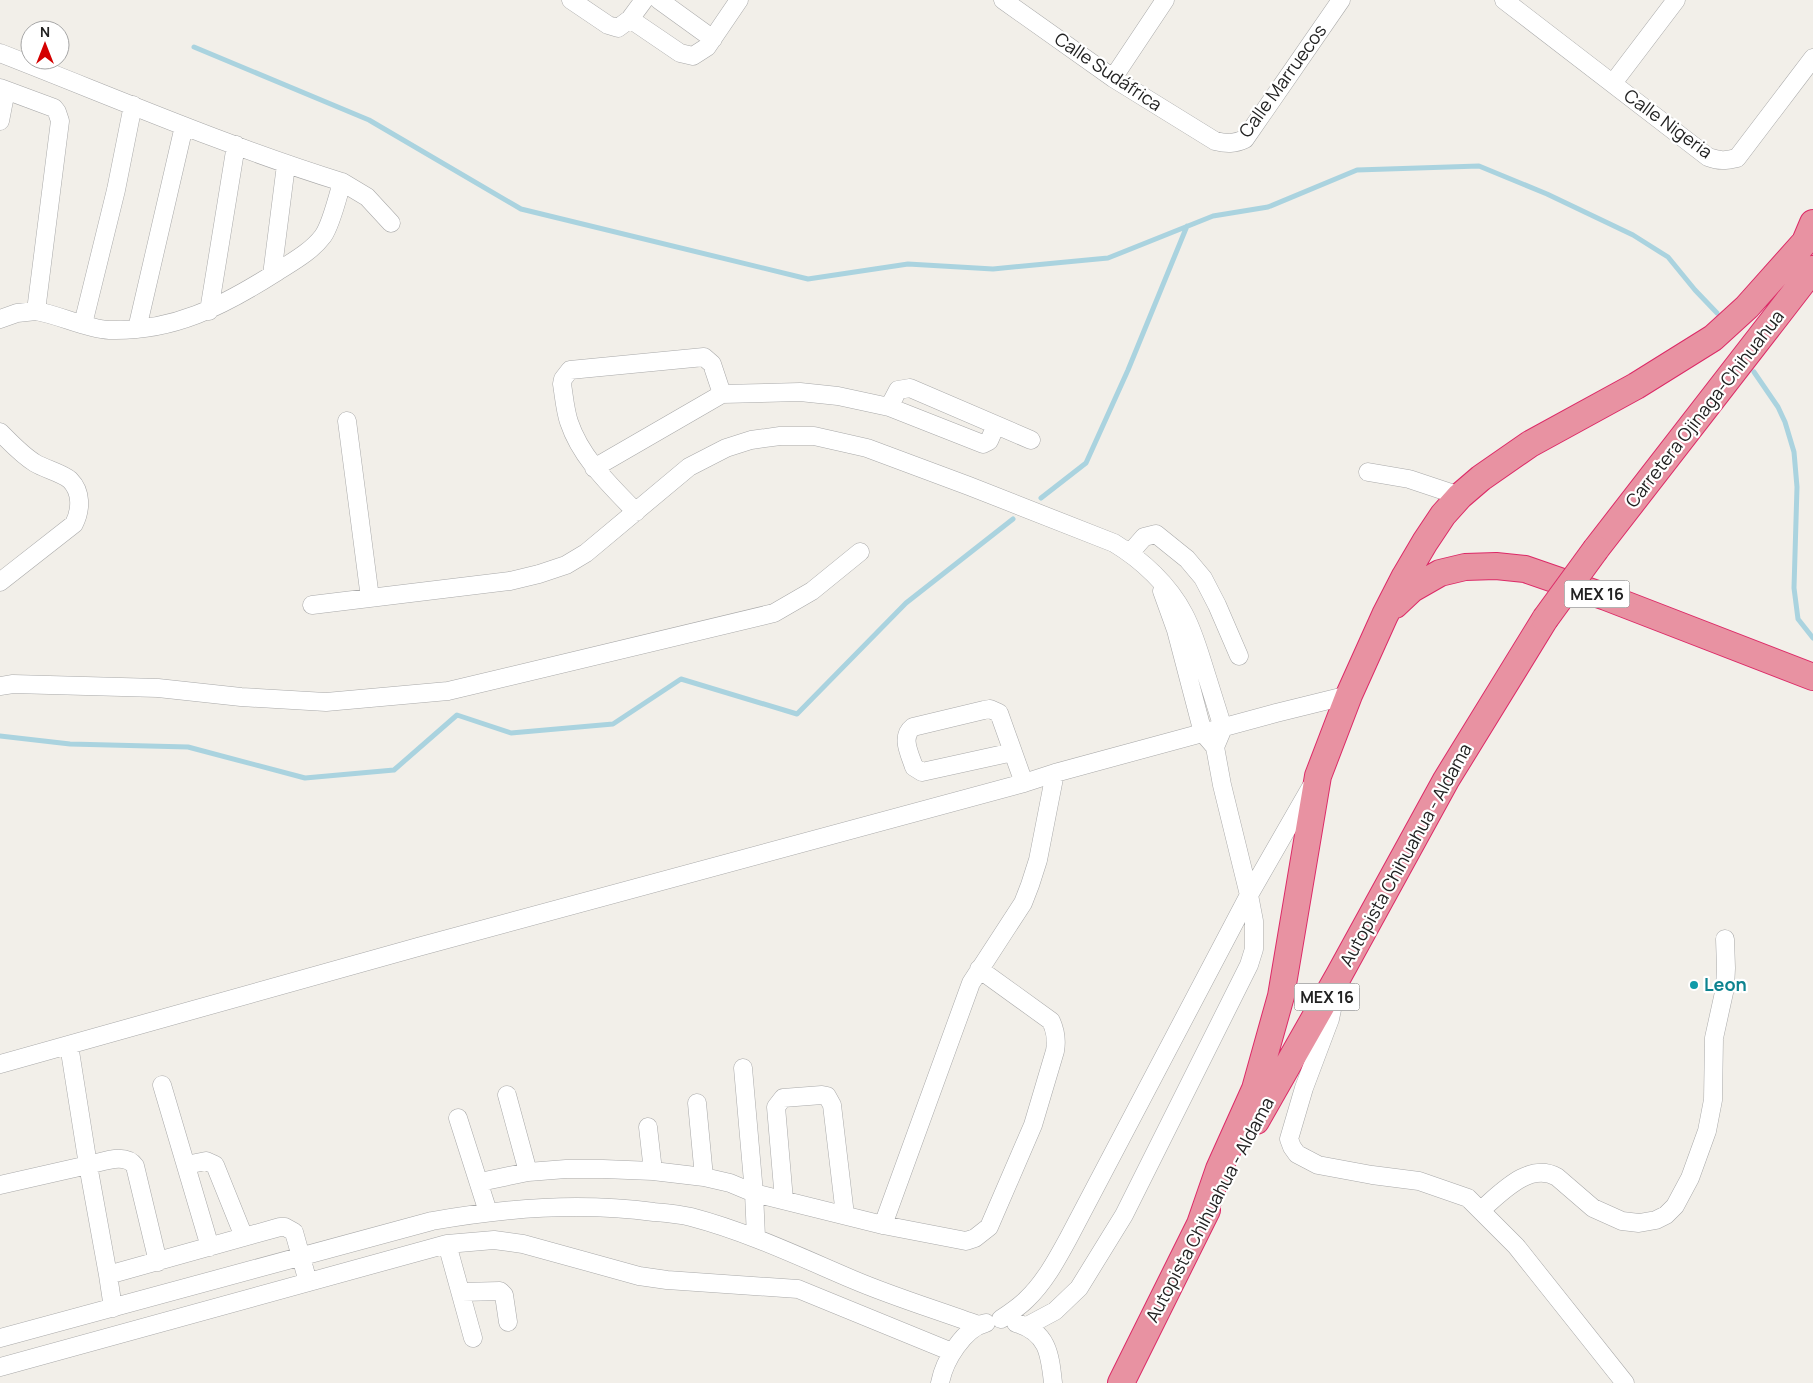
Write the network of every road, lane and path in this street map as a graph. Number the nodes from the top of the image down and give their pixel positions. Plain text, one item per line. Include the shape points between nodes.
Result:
1 (571, 0) edge
2 (644, 0) edge
3 (659, 0) edge
4 (740, 0) edge
5 (1165, 0) edge
6 (1341, 0) edge
7 (1504, 0) edge
8 (1676, 0) edge
9 (1007, 1) edge
10 (630, 19) junction
11 (713, 39) junction
12 (0, 53) edge
13 (1813, 58) edge
14 (1113, 78) junction
15 (1612, 83) junction
16 (3, 89) edge
17 (133, 105) junction
18 (0, 121) edge
19 (184, 126) junction
20 (1215, 141) joint
21 (236, 145) junction
22 (286, 165) junction
23 (342, 182) junction
24 (391, 223) dead end
25 (1813, 223) edge
26 (1813, 269) edge
27 (272, 275) junction
28 (36, 311) junction
29 (209, 311) junction
30 (0, 319) edge
31 (83, 324) junction
32 (137, 329) junction
33 (722, 394) junction
34 (889, 407) junction
35 (347, 421) dead end
36 (996, 425) junction
37 (0, 432) edge
38 (1031, 440) dead end
39 (594, 468) junction
40 (1368, 472) dead end
41 (1460, 496) junction
42 (636, 512) junction
43 (1596, 550) joint
44 (860, 552) dead end
45 (1130, 553) junction
46 (1157, 577) junction
47 (0, 582) edge
48 (370, 598) junction
49 (312, 605) dead end
50 (1385, 615) junction
51 (1239, 656) dead end
52 (1813, 677) edge
53 (0, 686) edge
54 (1349, 695) junction
55 (1223, 728) junction
56 (1203, 733) junction
57 (1215, 747) junction
58 (1013, 752) junction
59 (1056, 773) junction
60 (1318, 776) junction
61 (1024, 783) junction
62 (1250, 895) junction
63 (1725, 939) dead end
64 (979, 969) junction
65 (1339, 975) junction
66 (68, 1045) junction
67 (0, 1064) edge
68 (743, 1068) dead end
69 (162, 1085) dead end
70 (507, 1095) dead end
71 (697, 1103) dead end
72 (458, 1118) dead end
73 (648, 1127) dead end
74 (88, 1165) junction
75 (186, 1165) junction
76 (653, 1171) junction
77 (528, 1172) junction
78 (704, 1177) junction
79 (480, 1182) junction
80 (0, 1186) edge
81 (754, 1193) junction
82 (784, 1200) junction
83 (1480, 1210) junction
84 (488, 1212) junction
85 (845, 1216) junction
86 (1200, 1224) junction
87 (883, 1225) junction
88 (244, 1237) junction
89 (756, 1237) junction
90 (447, 1244) junction
91 (210, 1247) junction
92 (302, 1258) junction
93 (158, 1262) junction
94 (108, 1275) junction
95 (308, 1282) junction
96 (462, 1292) junction
97 (113, 1308) junction
98 (1001, 1319) junction
99 (508, 1322) dead end
100 (978, 1325) junction
101 (1027, 1326) junction
102 (0, 1338) edge
103 (473, 1338) dead end
104 (952, 1352) junction
105 (0, 1367) edge
106 (940, 1383) edge
107 (1053, 1383) edge
108 (1121, 1383) edge
109 (1625, 1383) edge

1 - 10 street via 608,25 618,28
2 - 10 street
3 - 11 street
4 - 11 street
5 - 14 street
6 - 20 street, Calle Marruecos via 1245,139 1226,144
7 - 15 street, Calle Nigeria
8 - 15 street
9 - 14 street, Calle Sudáfrica
10 - 11 street via 680,53 694,56
12 - 17 street
13 - 15 street, Calle Nigeria via 1737,158 1728,161 1708,157
14 - 20 street, Calle Sudáfrica
16 - 18 street
16 - 28 street via 54,108 60,121
17 - 19 street
17 - 31 street
19 - 21 street
19 - 32 street
21 - 22 street
21 - 29 street
22 - 23 street
22 - 27 street
23 - 24 street via 367,197
23 - 27 street via 325,233 298,259
25 - 41 highway via 1805,242 1713,338 1636,386 1530,444 1480,478
26 - 43 highway, Carretera Ojinaga-Chihuahua / MEX 16
27 - 29 street
28 - 30 street
28 - 31 street
29 - 32 street via 165,325
31 - 32 street via 107,330
33 - 34 street via 800,392
33 - 39 street
33 - 39 street via 712,364 704,357 570,370 562,384 569,421
34 - 36 street via 898,390 910,388
34 - 36 street via 984,444 989,441
35 - 48 street
36 - 38 street
37 - 47 street via 35,463 70,480 80,505 74,524
39 - 42 street
40 - 41 street via 1409,479
41 - 50 highway via 1425,542
42 - 45 street via 689,467 726,448 780,436 814,436 867,448 960,482 1114,543
42 - 48 street via 586,553 566,565 539,574 510,581
43 - 65 highway, Autopista Chihuahua - Aldama / MEX 16, bridge via 1545,619 1446,780
44 - 53 street via 812,592 774,613 448,691 326,702 158,688
45 - 46 street
45 - 51 street via 1144,537 1156,534 1187,559 1203,578
46 - 55 street via 1176,600 1193,633
46 - 56 street via 1176,630
48 - 49 street
50 - 52 highway, MEX 16 via 1412,589 1440,573 1465,567 1525,569
50 - 54 highway
54 - 55 street
54 - 60 highway
55 - 56 street
55 - 57 street
56 - 57 street
56 - 59 street
57 - 62 street
58 - 58 street via 922,772 914,767 906,735 913,727 990,709 999,713
58 - 61 street
59 - 61 street
59 - 64 street via 1038,860 1023,903
60 - 62 street
60 - 86 highway via 1281,996 1255,1089 1219,1169
61 - 66 street
62 - 98 street via 1060,1255 1037,1289
62 - 101 street via 1254,949 1250,966 1124,1215 1079,1288 1056,1312
63 - 83 street via 1725,988 1714,1038 1713,1100 1708,1131 1675,1206 1656,1220 1622,1221 1593,1208 1557,1177 1542,1173 1518,1179
64 - 87 street via 971,983
64 - 87 street via 1051,1021 1055,1029 1055,1051 1033,1125 984,1233 966,1241
65 - 83 street via 1330,1019 1289,1139 1292,1147 1297,1154 1318,1165 1431,1184 1468,1198
65 - 86 highway, Autopista Chihuahua - Aldama / MEX 16
66 - 67 street
66 - 74 street
68 - 81 street
69 - 75 street
70 - 77 street
71 - 78 street
72 - 79 street
73 - 76 street
74 - 80 street
74 - 93 street via 124,1158 135,1166
74 - 94 street
75 - 88 street via 206,1161 216,1165
75 - 91 street
76 - 77 street via 566,1169
76 - 78 street
77 - 79 street
78 - 81 street via 730,1182
79 - 84 street
81 - 82 street
81 - 89 street
82 - 85 street
82 - 85 street via 776,1107 782,1098 827,1096 832,1105
83 - 109 street via 1516,1246
84 - 89 street via 574,1206 636,1209 690,1217
84 - 92 street via 432,1221
85 - 87 street
86 - 108 highway, Autopista Chihuahua - Aldama / MEX 16
88 - 91 street
88 - 92 street via 280,1227 290,1229 294,1232
89 - 100 street via 855,1280
90 - 95 street
90 - 96 street
90 - 104 street via 494,1240 523,1244 639,1276 798,1289
91 - 93 street
92 - 95 street
92 - 97 street
93 - 94 street
94 - 97 street
95 - 105 street
96 - 99 street via 500,1291 504,1295
96 - 103 street
97 - 102 street
98 - 100 street
98 - 101 street
100 - 104 street
101 - 107 street via 1044,1341
104 - 106 street

